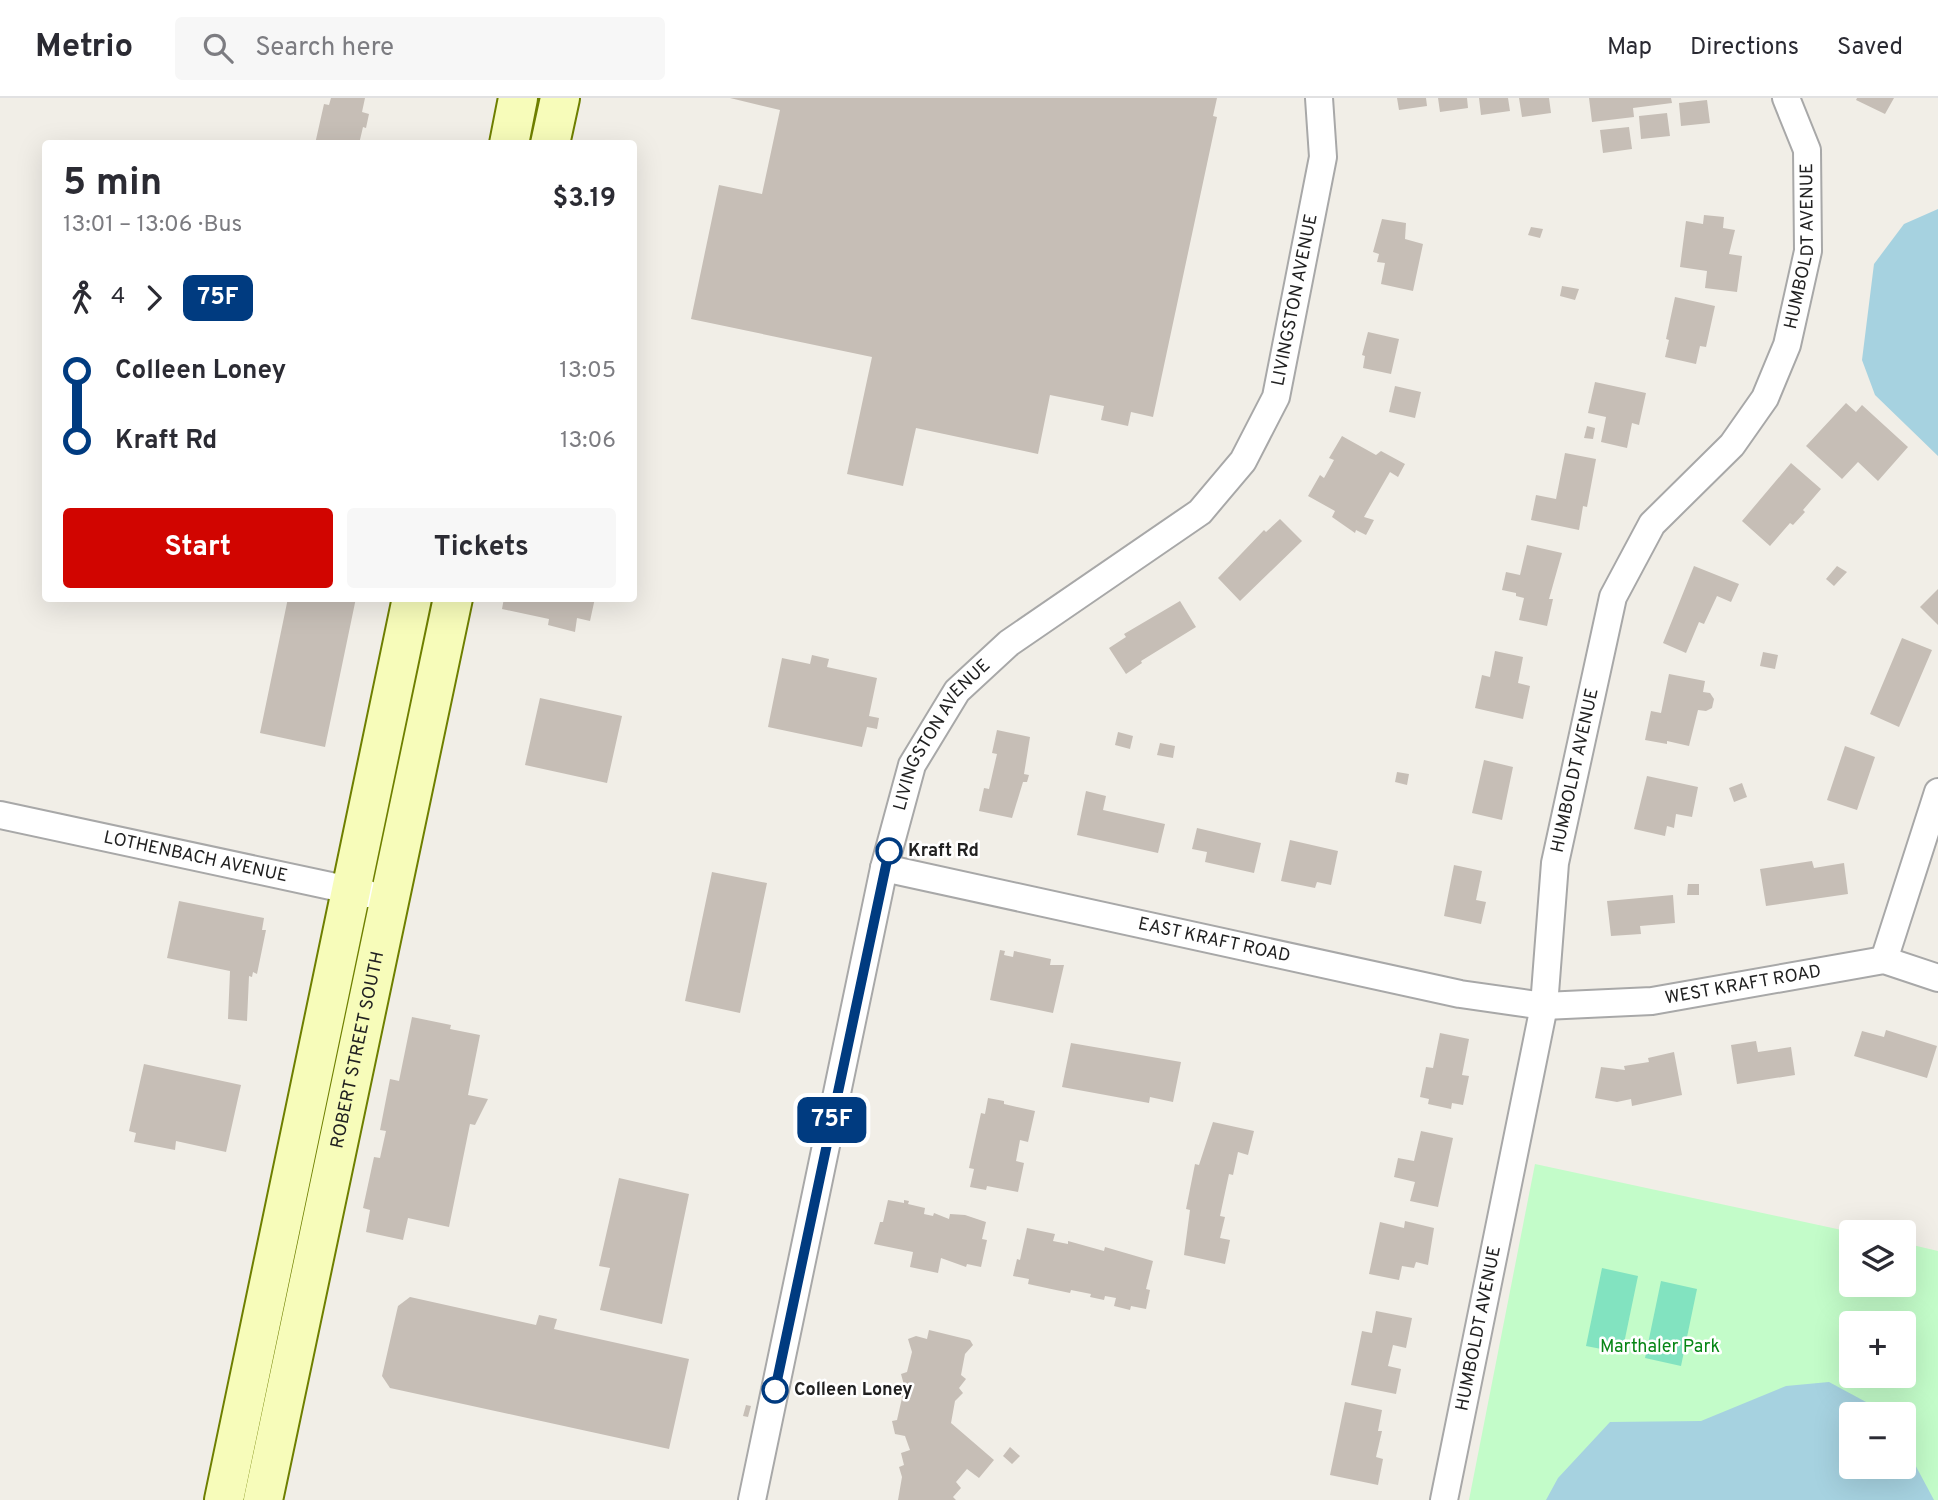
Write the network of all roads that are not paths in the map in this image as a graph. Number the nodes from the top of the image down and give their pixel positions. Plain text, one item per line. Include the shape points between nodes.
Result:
1 (518, 98) edge
2 (560, 98) edge
3 (1319, 98) edge
4 (1786, 98) edge
5 (510, 140) edge
6 (551, 140) edge
7 (411, 602) edge
8 (452, 602) edge
9 (1938, 792) edge
10 (0, 816) edge
11 (884, 868) junction
12 (349, 892) junction
13 (389, 897) junction
14 (1884, 960) junction
15 (1938, 978) edge
16 (1544, 1006) junction
17 (247, 1387) junction
18 (276, 1437) junction
19 (237, 1440) junction
20 (265, 1492) edge
21 (224, 1500) edge
22 (752, 1500) edge
23 (1444, 1500) edge

1 - 5 main road
2 - 6 main road
3 - 11 street, LIVINGSTON AVENUE via 1323,157 1276,397 1243,461 1200,512 1009,643 957,691 912,765
4 - 16 street, HUMBOLDT AVENUE via 1807,150 1808,251 1787,345 1759,407 1732,445 1653,524 1613,597 1555,863
7 - 12 main road
8 - 13 main road, ROBERT STREET SOUTH
9 - 14 street
10 - 12 street, LOTHENBACH AVENUE
11 - 16 street, EAST KRAFT ROAD via 1460,995
11 - 22 street, LIVINGSTON AVENUE
12 - 13 street, LOTHENBACH AVENUE
12 - 17 main road
13 - 18 main road, ROBERT STREET SOUTH
14 - 15 street, WEST KRAFT ROAD
14 - 16 street, WEST KRAFT ROAD via 1652,1001
16 - 23 street, HUMBOLDT AVENUE
17 - 18 main road via 265,1429
17 - 19 main road
18 - 20 main road, ROBERT STREET SOUTH
19 - 20 main road via 257,1466
19 - 21 main road

